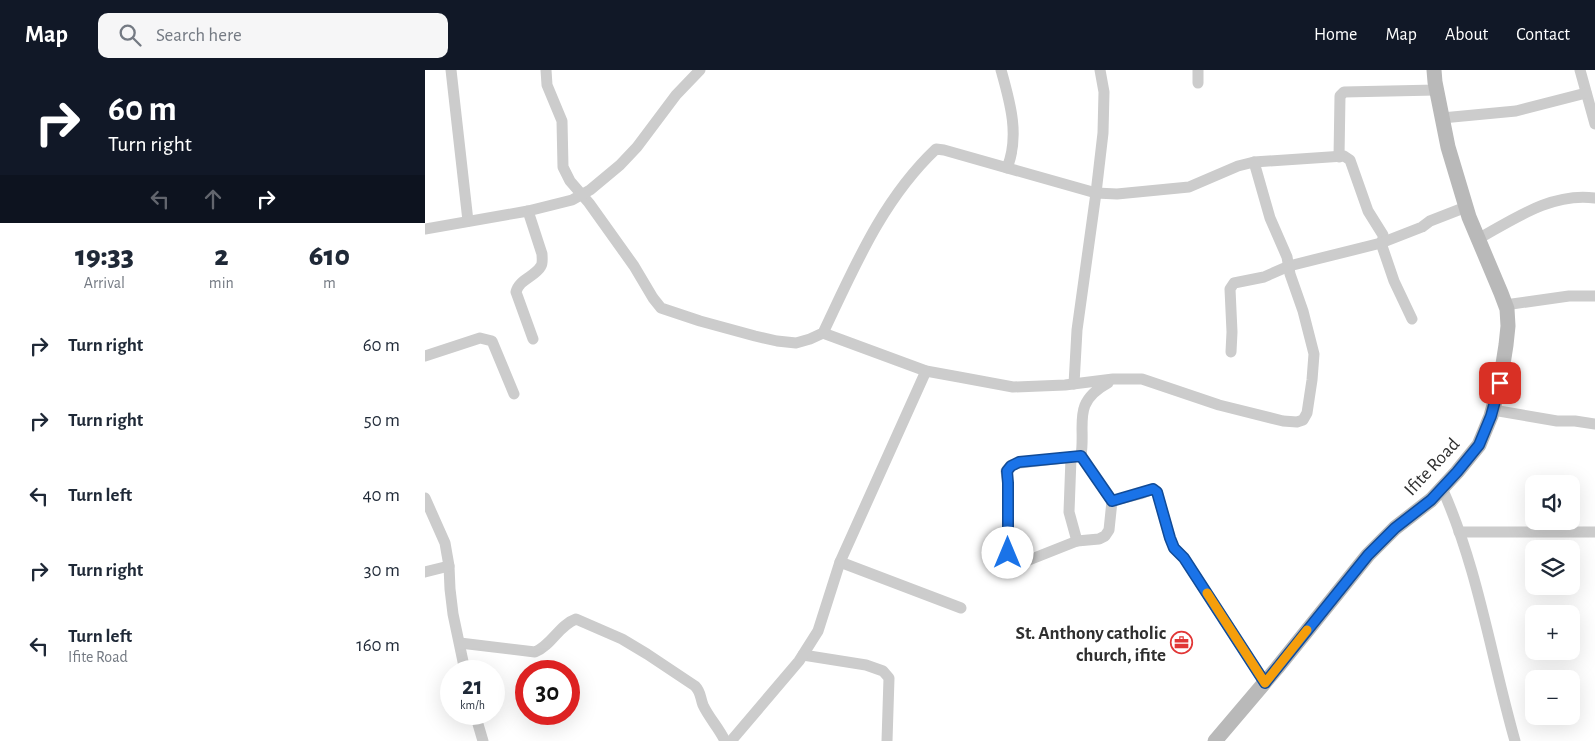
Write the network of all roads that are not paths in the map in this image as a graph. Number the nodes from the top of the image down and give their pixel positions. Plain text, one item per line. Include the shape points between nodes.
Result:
1 (451, 70) edge
2 (545, 70) edge
3 (700, 70) edge
4 (1001, 70) edge
5 (1101, 70) edge
6 (1198, 70) edge
7 (1434, 70) edge
8 (1580, 70) edge
9 (1198, 83) dead end
10 (1436, 90) junction
11 (1586, 93) junction
12 (1442, 118) junction
13 (1595, 124) edge
14 (1339, 157) junction
15 (1254, 162) junction
16 (1007, 168) junction
17 (1097, 193) junction
18 (583, 194) junction
19 (1595, 198) edge
20 (1466, 207) junction
21 (528, 211) junction
22 (468, 221) junction
23 (425, 229) edge
24 (1478, 239) junction
25 (1381, 242) junction
26 (1289, 266) junction
27 (1595, 296) edge
28 (1505, 304) junction
29 (1412, 319) dead end
30 (823, 333) junction
31 (533, 339) dead end
32 (1231, 352) dead end
33 (425, 356) edge
34 (926, 371) junction
35 (1113, 379) junction
36 (1074, 384) junction
37 (514, 394) dead end
38 (1493, 410) junction
39 (1595, 424) edge
40 (1076, 457) junction
41 (1442, 488) junction
42 (425, 498) edge
43 (1112, 501) junction
44 (1459, 532) junction
45 (1595, 532) edge
46 (1077, 541) junction
47 (1008, 553) dead end
48 (840, 562) junction
49 (1024, 562) dead end
50 (449, 566) junction
51 (425, 572) edge
52 (961, 608) dead end
53 (460, 643) junction
54 (803, 655) junction
55 (463, 660) edge
56 (1265, 683) junction
57 (478, 725) edge
58 (483, 741) edge
59 (725, 741) edge
60 (731, 741) edge
61 (887, 741) edge
62 (1215, 741) edge
63 (1515, 741) edge

1 - 22 street
2 - 18 street via 547,85 562,120 563,167 570,181
3 - 18 street via 676,95 637,147
4 - 16 street via 1014,134 1012,157
5 - 17 street via 1103,132
6 - 9 street
7 - 10 street, Ifite Road
8 - 11 street
10 - 12 street, Ifite Road
10 - 14 street via 1344,92 1340,96
11 - 12 street via 1516,111
11 - 13 street
12 - 20 street, Ifite Road via 1447,147
14 - 15 street
14 - 25 street via 1350,160 1368,211 1383,235
15 - 17 street via 1189,187
15 - 26 street via 1269,218
16 - 17 street
16 - 30 street via 936,149 890,204 870,236
17 - 36 street via 1077,330
18 - 21 street
18 - 30 street via 661,308 777,341 796,343
19 - 24 street via 1557,199
20 - 24 street, Ifite Road
20 - 25 street
21 - 22 street
21 - 31 street via 542,260 541,266 517,286 516,292
22 - 23 street
24 - 28 street, Ifite Road
25 - 26 street
25 - 29 street via 1394,282
26 - 32 street via 1231,286
26 - 35 street via 1314,354 1307,413 1303,420 1283,421 1219,405 1142,379
27 - 28 street
28 - 38 street, Ifite Road via 1506,345
30 - 34 street
33 - 37 street via 480,338 492,341
34 - 36 street via 1013,387
34 - 48 street
35 - 36 street
35 - 40 street via 1094,390 1085,402
38 - 39 street
38 - 41 street, Ifite Road via 1479,445
40 - 43 street
40 - 46 street via 1069,512
40 - 47 street via 1019,462 1007,471
41 - 44 street
41 - 56 street, Ifite Road via 1368,555
42 - 50 street via 445,543
43 - 46 street via 1109,530 1105,536
43 - 56 street via 1153,489 1157,492 1174,548 1184,558
44 - 45 street
44 - 63 street
46 - 49 street
48 - 52 street
48 - 54 street via 818,631
50 - 51 street
50 - 53 street
53 - 55 street
53 - 59 street via 535,652 568,622 577,619 647,654 695,686
54 - 60 street
54 - 61 street via 866,665 883,671 889,678
56 - 62 street, Ifite Road
57 - 58 street

